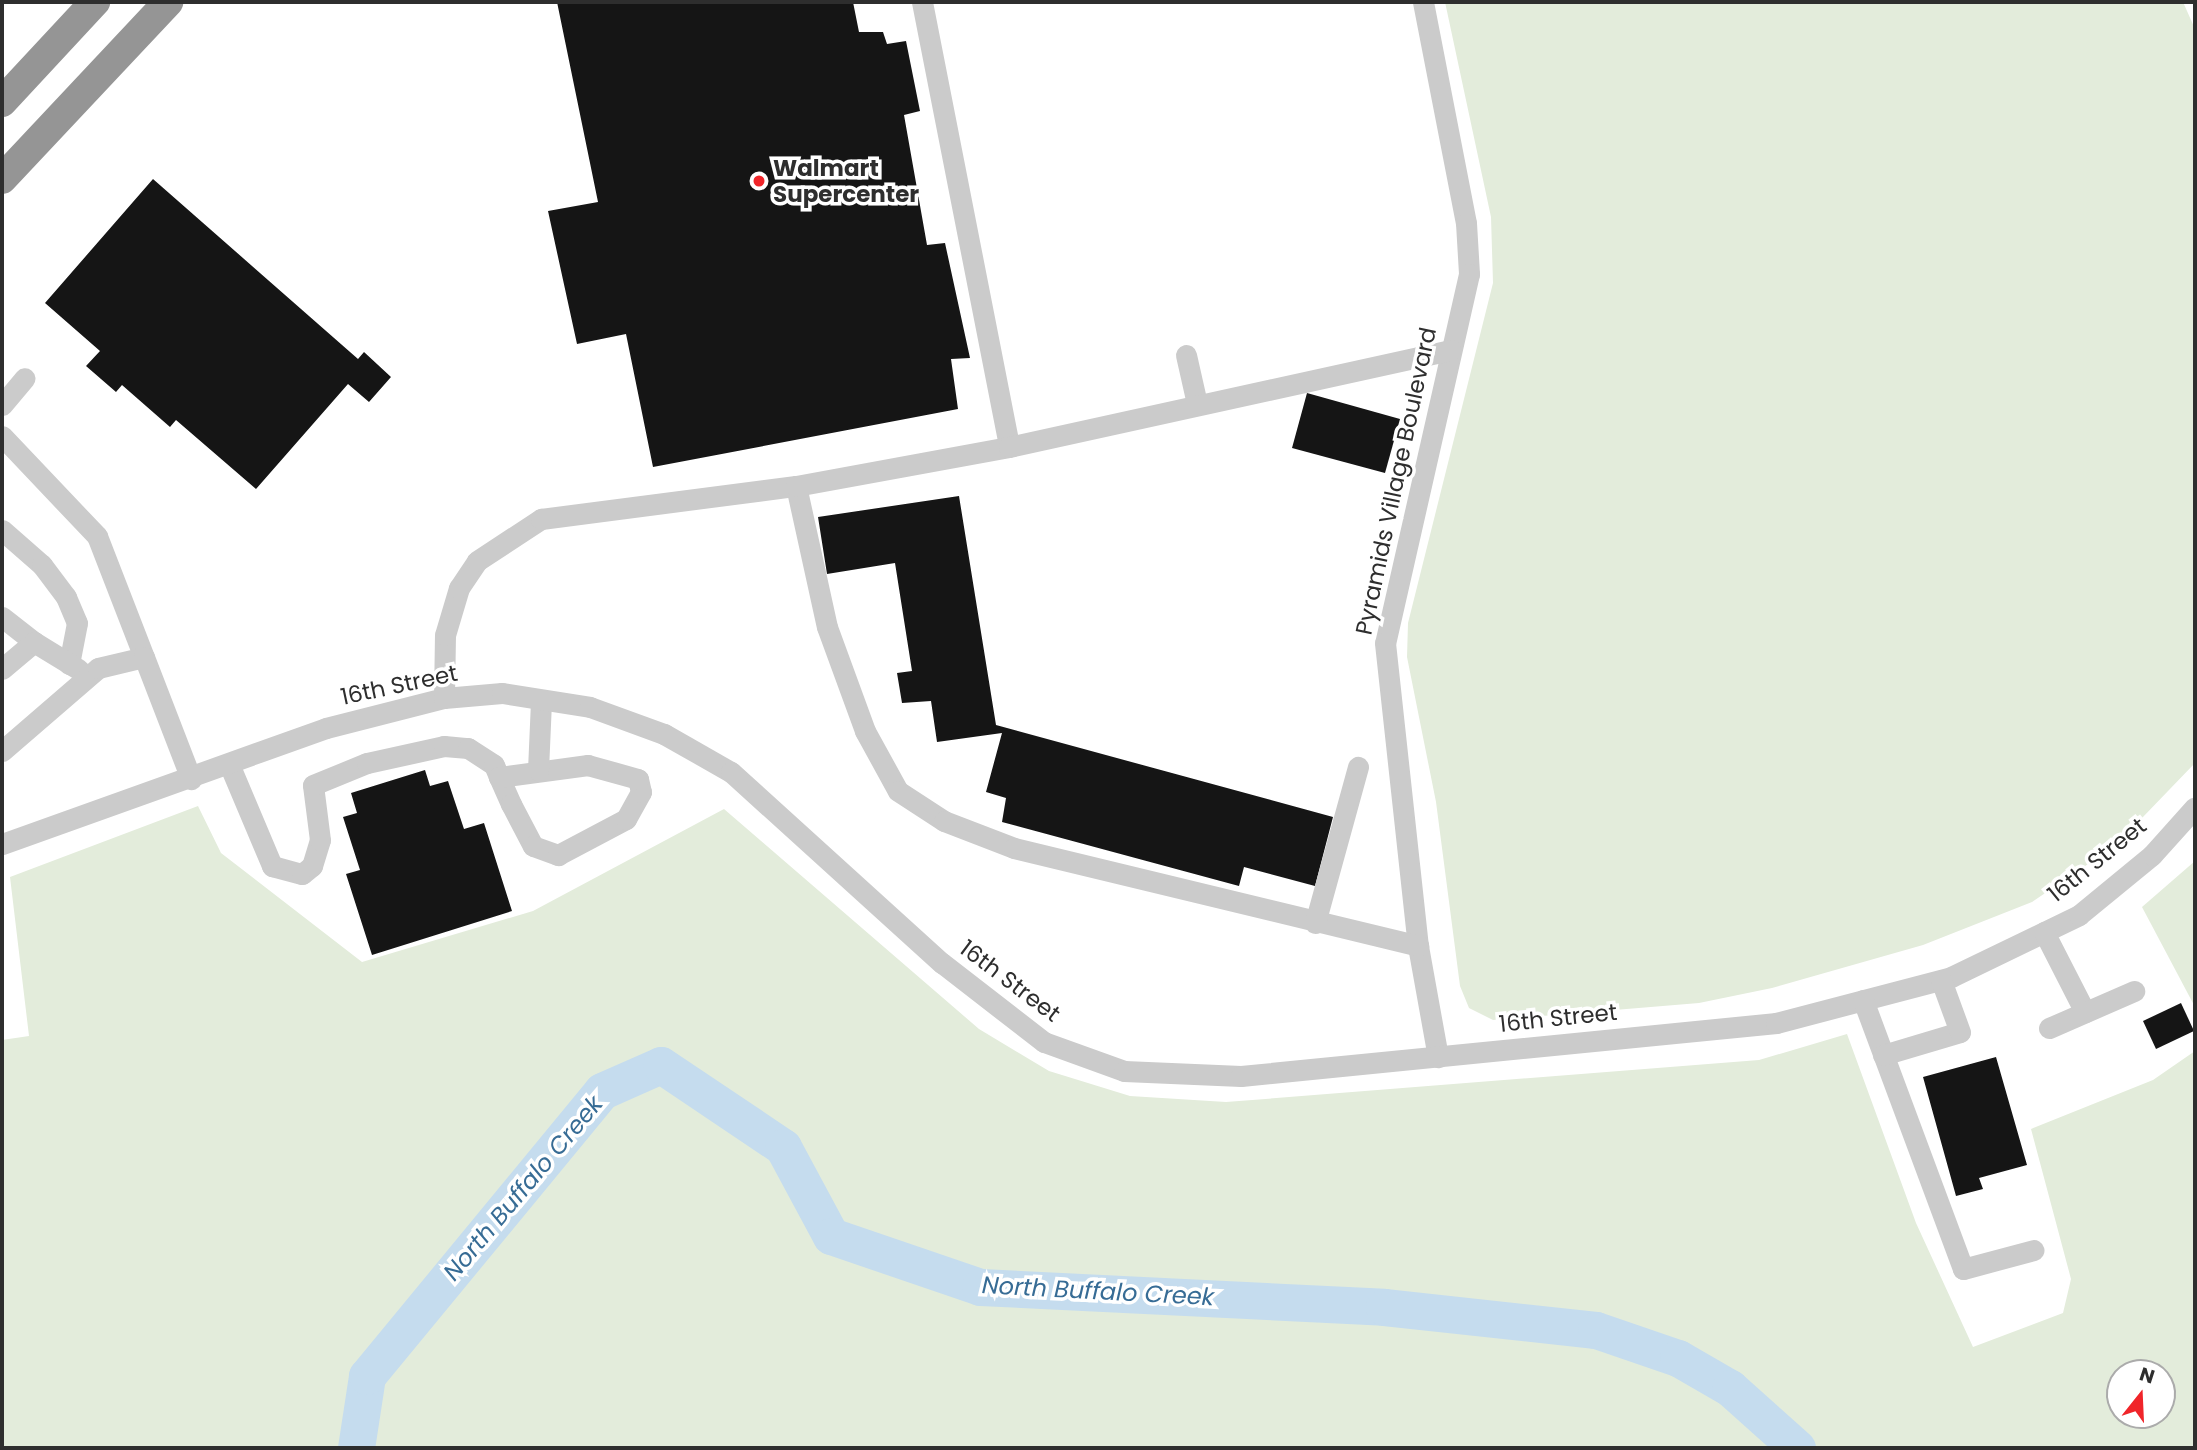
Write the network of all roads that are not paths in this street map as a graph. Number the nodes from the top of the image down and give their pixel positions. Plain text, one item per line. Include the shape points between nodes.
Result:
1 (95, 2) edge
2 (168, 2) edge
3 (922, 2) edge
4 (1423, 2) edge
5 (2, 102) edge
6 (2, 179) edge
7 (1450, 350) junction
8 (1186, 355) dead end
9 (26, 378) dead end
10 (1196, 404) junction
11 (2, 405) edge
12 (2, 436) edge
13 (1009, 447) junction
14 (796, 486) junction
15 (2, 530) edge
16 (2, 617) edge
17 (34, 642) junction
18 (144, 657) junction
19 (69, 664) junction
20 (2, 669) edge
21 (88, 676) junction
22 (444, 698) junction
23 (541, 699) junction
24 (2, 751) edge
25 (229, 764) junction
26 (1358, 767) dead end
27 (538, 770) junction
28 (499, 776) junction
29 (191, 779) junction
30 (2195, 807) edge
31 (2, 844) edge
32 (1315, 923) junction
33 (2044, 932) junction
34 (1418, 946) junction
35 (1941, 979) junction
36 (2134, 991) dead end
37 (1863, 1000) junction
38 (2085, 1012) junction
39 (2049, 1028) dead end
40 (1882, 1055) junction
41 (1438, 1057) junction
42 (2034, 1250) dead end

1 - 5 highway
2 - 6 highway
3 - 13 street
4 - 7 street, Pyramids Village Boulevard via 1466,223 1469,274
7 - 10 street
7 - 34 street, Pyramids Village Boulevard via 1385,643
8 - 10 street
9 - 11 street
10 - 13 street
12 - 18 street via 97,536
13 - 14 street
14 - 22 street via 541,519 477,561 459,588 445,635
14 - 32 street via 827,627 865,731 898,791 944,821 1014,848
15 - 19 street via 43,565 66,597 76,623
16 - 17 street
17 - 19 street
17 - 20 street
18 - 21 street
18 - 29 street
19 - 21 street
21 - 24 street
22 - 23 street, 16th Street via 502,693
22 - 25 street, 16th Street via 326,728
23 - 27 street
23 - 41 street, 16th Street via 590,707 664,734 731,772 942,963 1044,1042 1124,1071 1241,1076
25 - 28 street via 272,866 302,874 312,866 320,840 313,785 367,763 444,746 468,748 495,765
25 - 29 street, 16th Street
26 - 32 street
27 - 28 street
27 - 28 street via 588,765 638,779 641,792 626,819 558,855 533,846
29 - 31 street, 16th Street
30 - 33 street, 16th Street via 2152,855 2079,915
32 - 34 street
33 - 35 street, 16th Street
33 - 38 street
34 - 41 street, Pyramids Village Boulevard
35 - 37 street, 16th Street
35 - 40 street via 1960,1032
36 - 38 street
37 - 40 street
37 - 41 street, 16th Street via 1776,1023
38 - 39 street
40 - 42 street via 1963,1269

